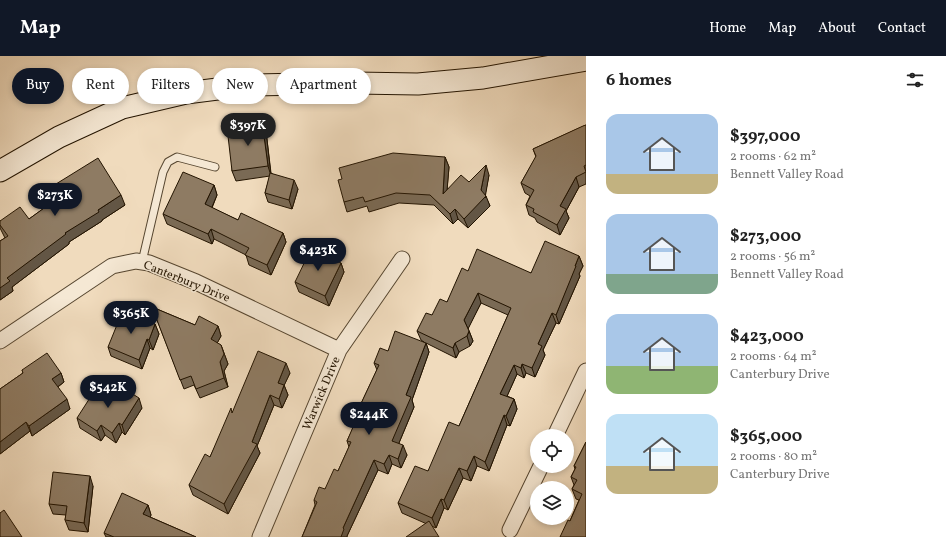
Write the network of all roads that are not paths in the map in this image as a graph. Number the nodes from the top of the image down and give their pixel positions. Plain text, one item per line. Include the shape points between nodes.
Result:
1 (586, 60) edge
2 (215, 167) dead end
3 (0, 171) edge
4 (402, 259) dead end
5 (142, 262) junction
6 (0, 341) edge
7 (339, 350) junction
8 (586, 371) edge
9 (558, 429) edge
10 (538, 473) edge
11 (510, 530) dead end
12 (260, 537) edge

1 - 3 street via 483,78 418,84 249,85 186,93 122,108 59,137
2 - 5 lane via 178,157 168,162 163,172
4 - 7 street, Warwick Drive
5 - 6 street, Canterbury Drive via 112,266
5 - 7 street, Canterbury Drive via 196,282
7 - 12 street, Warwick Drive
8 - 9 street
10 - 11 street

